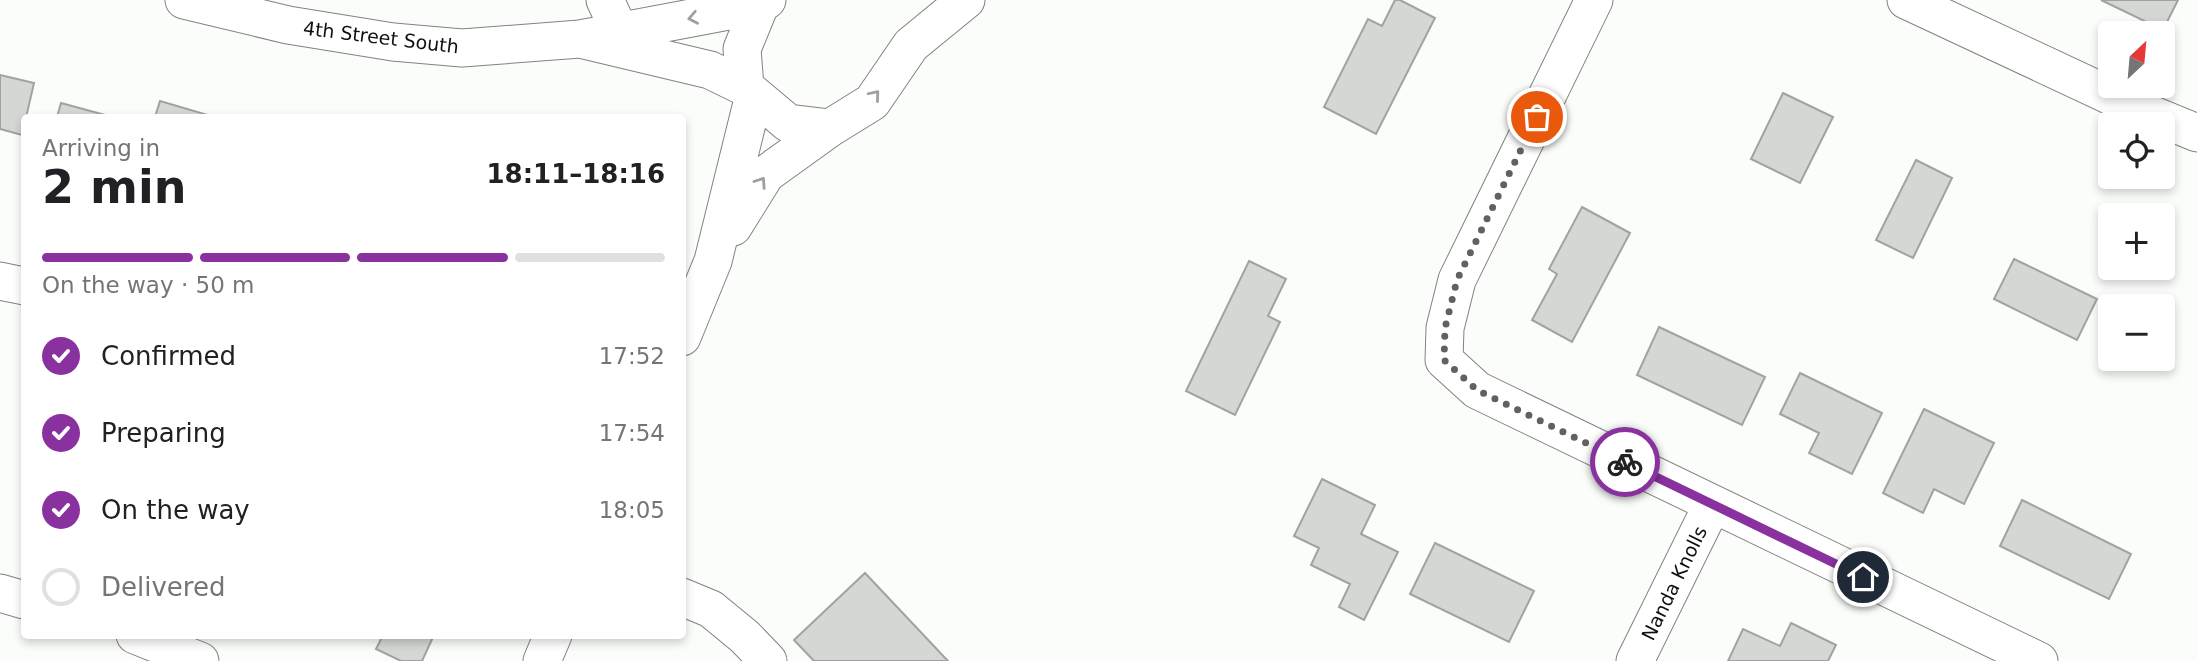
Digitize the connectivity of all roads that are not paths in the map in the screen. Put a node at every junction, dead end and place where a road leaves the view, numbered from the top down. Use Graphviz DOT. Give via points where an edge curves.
graph roads {
  1 [pos="184,0"];
  2 [pos="1594,0"];
  3 [pos="1906,0"];
  4 [pos="969,1"];
  5 [pos="763,2"];
  6 [pos="613,16"];
  7 [pos="580,39"];
  8 [pos="750,91"];
  9 [pos="830,128"];
  10 [pos="2197,133"];
  11 [pos="713,261"];
  12 [pos="0,281"];
  13 [pos="21,285"];
  14 [pos="686,327"];
  15 [pos="1712,505"];
  16 [pos="0,593"];
  17 [pos="21,599"];
  18 [pos="686,599"];
  19 [pos="145,639"];
  20 [pos="551,639"];
  21 [pos="200,661"];
  22 [pos="542,661"];
  23 [pos="768,661"];
  24 [pos="1635,661"];
  25 [pos="2039,661"];
  1 -- 7 [label="street, 4th Street South" via="288,25 462,48"];
  2 -- 15 [label="street" via="1457,280 1445,328 1444,360 1477,390"];
  3 -- 10 [label="street"];
  9 -- 4 [label="street, one-way" via="872,102 911,45"];
  5 -- 6 [label="street, 4th Street South, one-way"];
  5 -- 8 [label="street" via="742,49"];
  6 -- 7 [label="street, 4th Street South"];
  7 -- 8 [label="street, 4th Street South" via="710,70"];
  8 -- 9 [label="street, 4th Street South" via="788,123"];
  8 -- 11 [label="street"];
  11 -- 9 [label="street, one-way" via="766,174"];
  11 -- 14 [label="street"];
  12 -- 13 [label="street"];
  15 -- 24 [label="street, Nanda Knolls"];
  15 -- 25 [label="street"];
  16 -- 17 [label="street"];
  18 -- 23 [label="street" via="711,609"];
  19 -- 21 [label="street"];
  20 -- 22 [label="street"];
}
